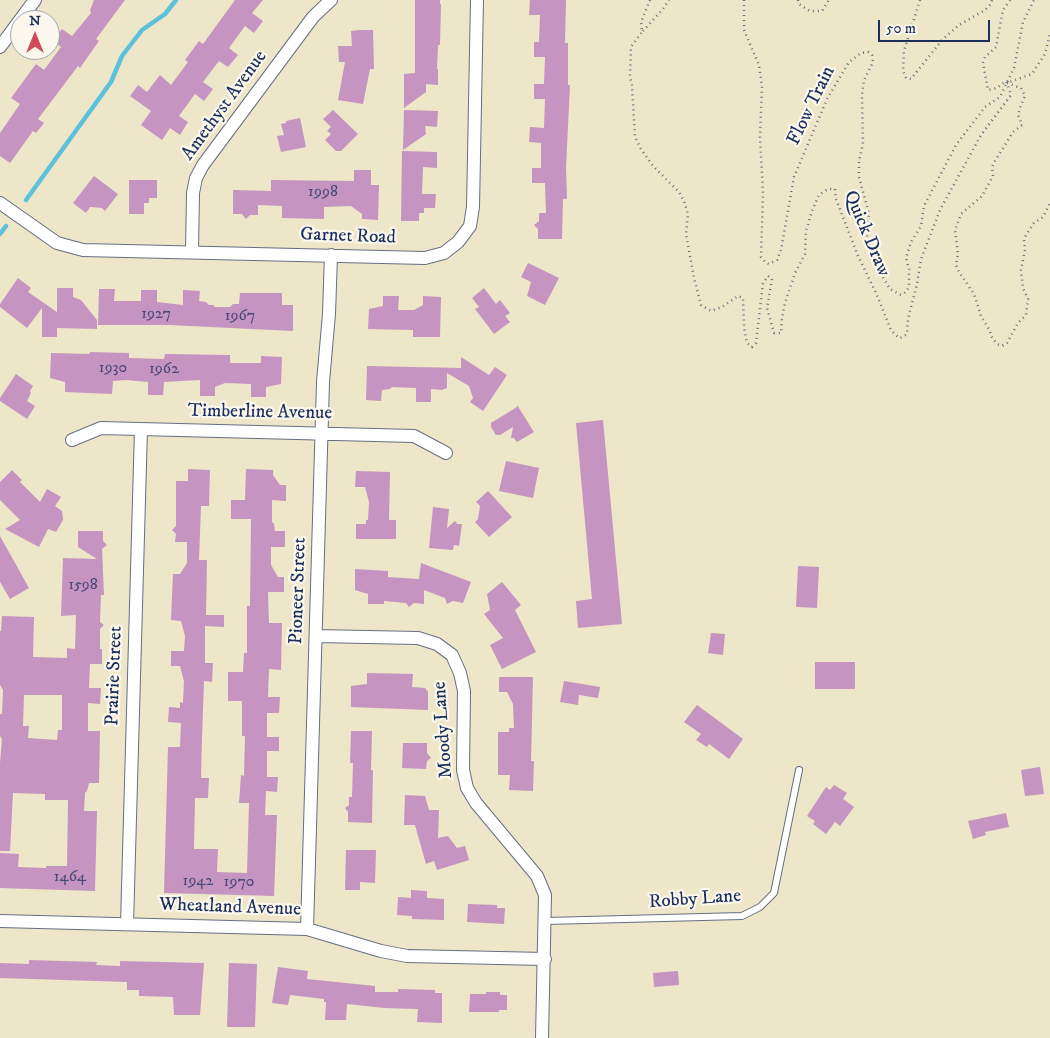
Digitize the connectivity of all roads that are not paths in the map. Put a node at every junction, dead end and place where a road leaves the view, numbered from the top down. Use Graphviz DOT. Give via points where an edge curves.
graph roads {
  1 [pos="331,0"];
  2 [pos="478,0"];
  3 [pos="10,33"];
  4 [pos="1,45"];
  5 [pos="0,203"];
  6 [pos="192,252"];
  7 [pos="331,255"];
  8 [pos="141,429"];
  9 [pos="322,434"];
  10 [pos="72,440"];
  11 [pos="446,453"];
  12 [pos="316,636"];
  13 [pos="799,770"];
  14 [pos="0,921"];
  15 [pos="546,921"];
  16 [pos="127,924"];
  17 [pos="307,929"];
  18 [pos="544,959"];
  19 [pos="542,1038"];
  1 -- 6 [label="street, Amethyst Avenue" via="313,17 202,165 194,193"];
  2 -- 7 [label="street, Garnet Road" via="470,226 444,253 425,258"];
  3 -- 4 [label="street"];
  5 -- 6 [label="street, Garnet Road" via="57,243 83,250"];
  6 -- 7 [label="street, Garnet Road"];
  7 -- 9 [label="street, Pioneer Street"];
  8 -- 9 [label="street, Timberline Avenue"];
  8 -- 10 [label="street, Timberline Avenue" via="101,428"];
  8 -- 16 [label="street, Prairie Street"];
  9 -- 11 [label="street, Timberline Avenue" via="414,436"];
  9 -- 12 [label="street, Pioneer Street"];
  12 -- 15 [label="street, Moody Lane" via="418,638 437,644 452,655 464,691 463,770 467,788 538,876 545,896"];
  12 -- 17 [label="street, Pioneer Street"];
  13 -- 15 [label="lane, Robby Lane" via="774,893 760,907 742,916"];
  14 -- 16 [label="street, Wheatland Avenue"];
  15 -- 18 [label="street, Moody Lane"];
  16 -- 17 [label="street, Wheatland Avenue"];
  17 -- 18 [label="street, Wheatland Avenue" via="406,956"];
  18 -- 19 [label="street, Moody Lane"];
}
